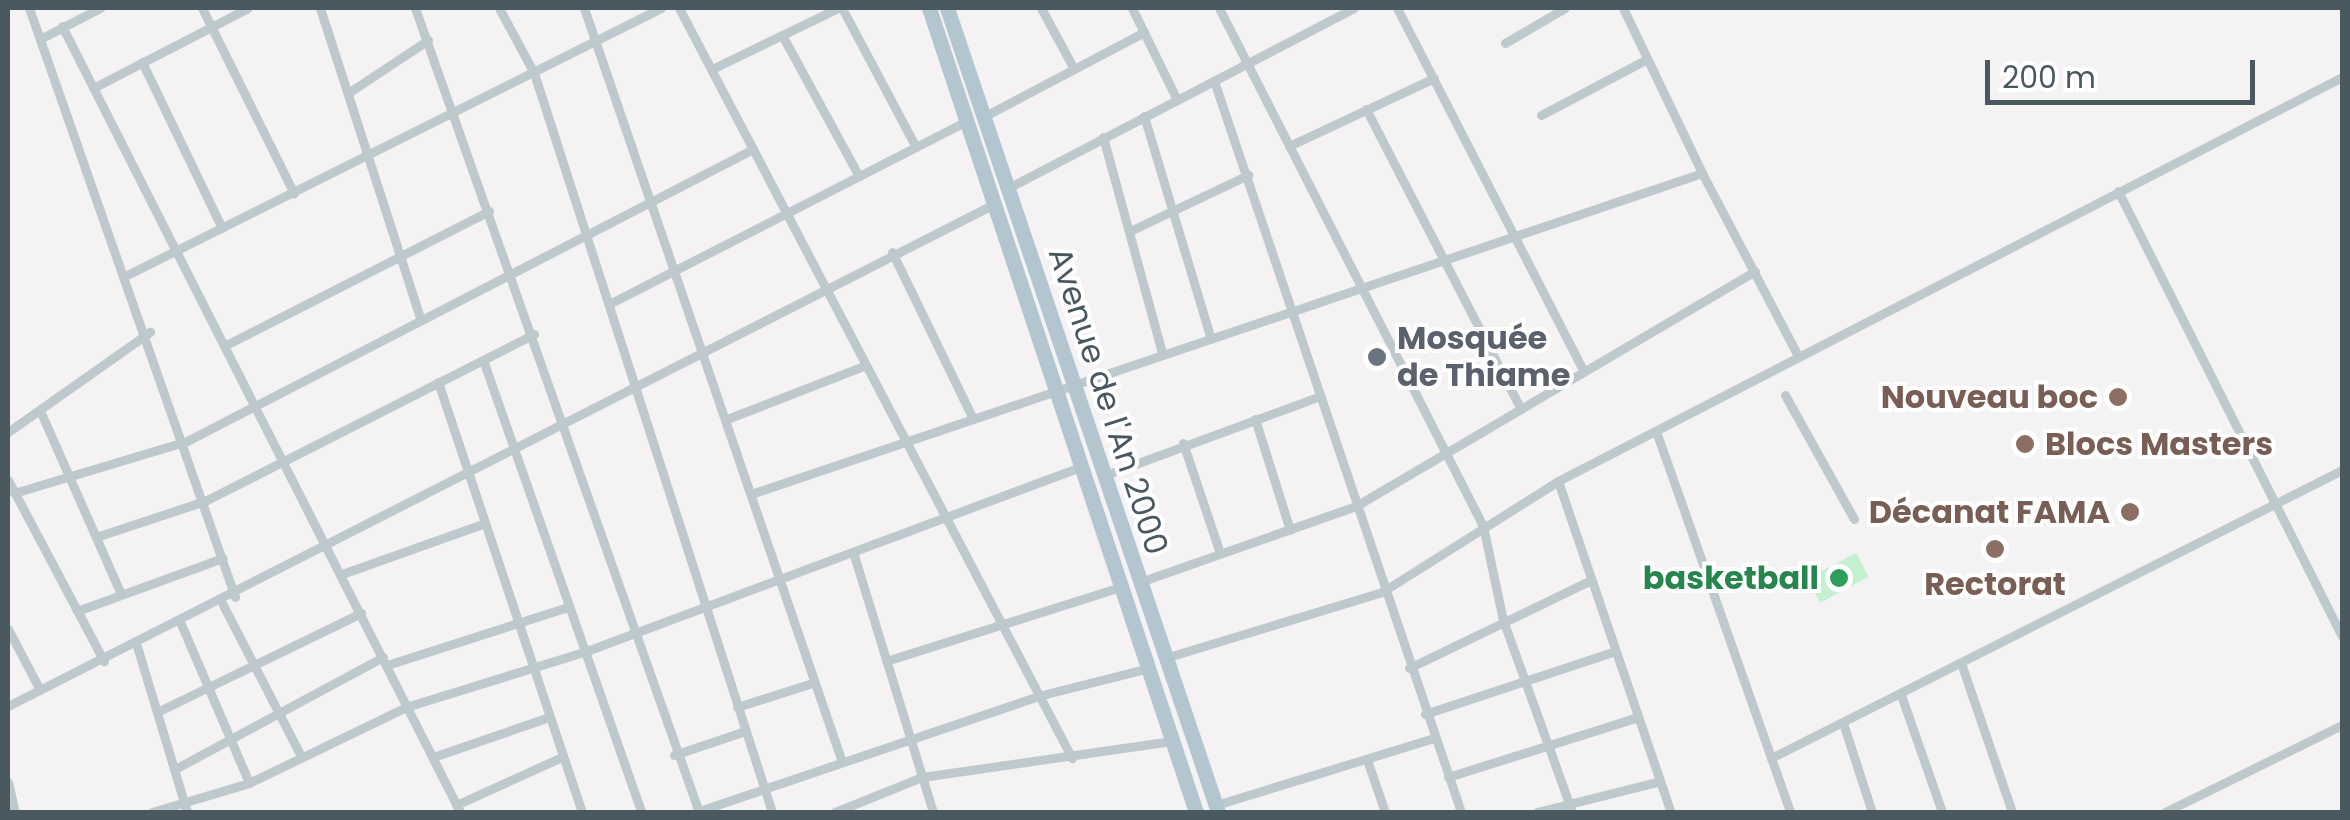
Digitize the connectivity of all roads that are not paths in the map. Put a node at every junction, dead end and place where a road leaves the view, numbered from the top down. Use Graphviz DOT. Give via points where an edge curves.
graph roads {
  1 [pos="29,8"];
  2 [pos="100,8"];
  3 [pos="202,8"];
  4 [pos="248,8"];
  5 [pos="320,8"];
  6 [pos="415,8"];
  7 [pos="499,8"];
  8 [pos="584,8"];
  9 [pos="661,8"];
  10 [pos="679,8"];
  11 [pos="840,8"];
  12 [pos="929,8"];
  13 [pos="948,8"];
  14 [pos="1041,8"];
  15 [pos="1132,8"];
  16 [pos="1219,8"];
  17 [pos="1354,8"];
  18 [pos="1396,8"];
  19 [pos="1565,8"];
  20 [pos="1623,8"];
  21 [pos="62,26"];
  22 [pos="211,27"];
  23 [pos="1144,32"];
  24 [pos="782,35"];
  25 [pos="40,39"];
  26 [pos="600,39"];
  27 [pos="428,40"];
  28 [pos="1505,43"];
  29 [pos="1646,59"];
  30 [pos="142,62"];
  31 [pos="1246,64"];
  32 [pos="712,69"];
  33 [pos="1074,69"];
  34 [pos="534,73"];
  35 [pos="1434,78"];
  36 [pos="2342,78"];
  37 [pos="1214,80"];
  38 [pos="93,88"];
  39 [pos="348,94"];
  40 [pos="1177,100"];
  41 [pos="1366,109"];
  42 [pos="453,112"];
  43 [pos="1541,115"];
  44 [pos="985,116"];
  45 [pos="1144,116"];
  46 [pos="967,121"];
  47 [pos="1104,136"];
  48 [pos="1289,146"];
  49 [pos="916,147"];
  50 [pos="754,149"];
  51 [pos="368,155"];
  52 [pos="1702,174"];
  53 [pos="1248,175"];
  54 [pos="859,176"];
  55 [pos="1008,188"];
  56 [pos="2118,192"];
  57 [pos="294,193"];
  58 [pos="654,200"];
  59 [pos="996,203"];
  60 [pos="489,210"];
  61 [pos="1173,210"];
  62 [pos="786,213"];
  63 [pos="222,228"];
  64 [pos="1130,231"];
  65 [pos="588,234"];
  66 [pos="1515,237"];
  67 [pos="180,249"];
  68 [pos="892,252"];
  69 [pos="400,256"];
  70 [pos="1445,259"];
  71 [pos="677,269"];
  72 [pos="1755,271"];
  73 [pos="129,274"];
  74 [pos="512,274"];
  75 [pos="824,284"];
  76 [pos="1360,287"];
  77 [pos="611,303"];
  78 [pos="1294,306"];
  79 [pos="421,320"];
  80 [pos="150,332"];
  81 [pos="534,334"];
  82 [pos="1210,336"];
  83 [pos="228,344"];
  84 [pos="702,346"];
  85 [pos="1162,353"];
  86 [pos="1798,354"];
  87 [pos="482,360"];
  88 [pos="866,365"];
  89 [pos="1582,368"];
  90 [pos="634,380"];
  91 [pos="438,382"];
  92 [pos="1074,382"];
  93 [pos="1059,392"];
  94 [pos="1786,395"];
  95 [pos="1321,396"];
  96 [pos="258,404"];
  97 [pos="1520,406"];
  98 [pos="42,415"];
  99 [pos="560,419"];
  100 [pos="726,419"];
  101 [pos="972,419"];
  102 [pos="1255,419"];
  103 [pos="1656,431"];
  104 [pos="8,432"];
  105 [pos="187,441"];
  106 [pos="906,441"];
  107 [pos="1183,443"];
  108 [pos="512,446"];
  109 [pos="1444,451"];
  110 [pos="285,460"];
  111 [pos="1080,467"];
  112 [pos="2342,470"];
  113 [pos="468,471"];
  114 [pos="70,476"];
  115 [pos="1103,476"];
  116 [pos="8,480"];
  117 [pos="1558,481"];
  118 [pos="14,493"];
  119 [pos="751,494"];
  120 [pos="205,501"];
  121 [pos="2275,504"];
  122 [pos="1356,506"];
  123 [pos="946,517"];
  124 [pos="1854,518"];
  125 [pos="484,524"];
  126 [pos="1483,526"];
  127 [pos="1290,530"];
  128 [pos="96,537"];
  129 [pos="330,550"];
  130 [pos="852,552"];
  131 [pos="1220,553"];
  132 [pos="222,558"];
  133 [pos="342,574"];
  134 [pos="779,580"];
  135 [pos="1591,580"];
  136 [pos="1140,582"];
  137 [pos="1120,588"];
  138 [pos="1382,592"];
  139 [pos="121,594"];
  140 [pos="235,596"];
  141 [pos="222,602"];
  142 [pos="568,607"];
  143 [pos="706,607"];
  144 [pos="77,611"];
  145 [pos="362,613"];
  146 [pos="1503,620"];
  147 [pos="181,624"];
  148 [pos="1002,624"];
  149 [pos="516,625"];
  150 [pos="8,632"];
  151 [pos="635,634"];
  152 [pos="2342,636"];
  153 [pos="136,644"];
  154 [pos="584,652"];
  155 [pos="1615,652"];
  156 [pos="1164,658"];
  157 [pos="104,660"];
  158 [pos="385,661"];
  159 [pos="886,661"];
  160 [pos="1961,663"];
  161 [pos="255,666"];
  162 [pos="1149,668"];
  163 [pos="1409,668"];
  164 [pos="530,671"];
  165 [pos="1523,680"];
  166 [pos="812,683"];
  167 [pos="211,687"];
  168 [pos="40,690"];
  169 [pos="1042,695"];
  170 [pos="1901,695"];
  171 [pos="8,706"];
  172 [pos="737,706"];
  173 [pos="406,707"];
  174 [pos="158,712"];
  175 [pos="280,714"];
  176 [pos="1425,714"];
  177 [pos="549,717"];
  178 [pos="1638,717"];
  179 [pos="1843,723"];
  180 [pos="2342,725"];
  181 [pos="745,731"];
  182 [pos="1434,738"];
  183 [pos="232,739"];
  184 [pos="912,739"];
  185 [pos="1549,739"];
  186 [pos="1173,742"];
  187 [pos="674,755"];
  188 [pos="433,757"];
  189 [pos="562,757"];
  190 [pos="302,758"];
  191 [pos="1072,758"];
  192 [pos="1771,758"];
  193 [pos="1367,760"];
  194 [pos="842,762"];
  195 [pos="174,769"];
  196 [pos="922,777"];
  197 [pos="1448,777"];
  198 [pos="8,782"];
  199 [pos="1660,782"];
  200 [pos="248,783"];
  201 [pos="766,788"];
  202 [pos="872,798"];
  203 [pos="186,807"];
  204 [pos="1570,808"];
  205 [pos="458,809"];
  206 [pos="1217,809"];
  207 [pos="15,812"];
  208 [pos="152,812"];
  209 [pos="582,812"];
  210 [pos="641,812"];
  211 [pos="698,812"];
  212 [pos="772,812"];
  213 [pos="837,812"];
  214 [pos="877,812"];
  215 [pos="933,812"];
  216 [pos="1196,812"];
  217 [pos="1384,812"];
  218 [pos="1460,812"];
  219 [pos="1537,812"];
  220 [pos="1670,812"];
  221 [pos="1790,812"];
  222 [pos="1872,812"];
  223 [pos="1942,812"];
  224 [pos="2012,812"];
  225 [pos="2165,812"];
  1 -- 25 [label="street"];
  2 -- 21 [label="street"];
  3 -- 22 [label="street"];
  4 -- 22 [label="street"];
  5 -- 39 [label="street"];
  6 -- 27 [label="street"];
  7 -- 34 [label="street"];
  8 -- 26 [label="street"];
  9 -- 26 [label="street"];
  10 -- 32 [label="street"];
  11 -- 24 [label="street"];
  11 -- 49 [label="street"];
  12 -- 46 [label="main road, Avenue de l'An 2000"];
  13 -- 44 [label="main road, Avenue de l'An 2000"];
  14 -- 33 [label="street"];
  15 -- 23 [label="street"];
  16 -- 31 [label="street"];
  17 -- 31 [label="street"];
  18 -- 35 [label="street"];
  19 -- 28 [label="street"];
  20 -- 29 [label="street"];
  21 -- 25 [label="street"];
  21 -- 38 [label="street"];
  22 -- 30 [label="street"];
  22 -- 57 [label="street"];
  23 -- 33 [label="street"];
  23 -- 40 [label="street"];
  24 -- 32 [label="street"];
  24 -- 54 [label="street"];
  25 -- 73 [label="street"];
  26 -- 34 [label="street"];
  26 -- 58 [label="street"];
  27 -- 39 [label="street"];
  27 -- 42 [label="street"];
  29 -- 43 [label="street"];
  29 -- 52 [label="street"];
  30 -- 38 [label="street"];
  30 -- 63 [label="street"];
  31 -- 37 [label="street"];
  31 -- 48 [label="street"];
  32 -- 50 [label="street"];
  33 -- 44 [label="street"];
  34 -- 42 [label="street"];
  34 -- 65 [label="street"];
  35 -- 41 [label="street"];
  35 -- 66 [label="street"];
  36 -- 56 [label="street"];
  37 -- 40 [label="street"];
  37 -- 53 [label="street"];
  38 -- 67 [label="street"];
  39 -- 51 [label="street"];
  40 -- 45 [label="street"];
  41 -- 48 [label="street"];
  41 -- 70 [label="street"];
  42 -- 51 [label="street"];
  42 -- 60 [label="street"];
  44 -- 55 [label="main road, Avenue de l'An 2000"];
  45 -- 47 [label="street"];
  45 -- 61 [label="street"];
  46 -- 49 [label="street"];
  46 -- 59 [label="main road, Avenue de l'An 2000"];
  47 -- 55 [label="street"];
  47 -- 64 [label="street"];
  48 -- 76 [label="street"];
  49 -- 54 [label="street"];
  50 -- 58 [label="street"];
  50 -- 62 [label="street"];
  51 -- 57 [label="street"];
  51 -- 69 [label="street"];
  52 -- 66 [label="street"];
  52 -- 72 [label="street"];
  53 -- 61 [label="street"];
  53 -- 78 [label="street"];
  54 -- 62 [label="street"];
  55 -- 92 [label="main road, Avenue de l'An 2000"];
  56 -- 86 [label="street"];
  56 -- 121 [label="street"];
  57 -- 63 [label="street"];
  58 -- 65 [label="street"];
  58 -- 71 [label="street"];
  59 -- 68 [label="street"];
  59 -- 93 [label="main road, Avenue de l'An 2000"];
  60 -- 69 [label="street"];
  60 -- 74 [label="street"];
  61 -- 64 [label="street"];
  61 -- 82 [label="street"];
  62 -- 71 [label="street"];
  62 -- 75 [label="street"];
  63 -- 67 [label="street"];
  64 -- 85 [label="street"];
  65 -- 74 [label="street"];
  65 -- 77 [label="street"];
  66 -- 70 [label="street"];
  66 -- 89 [label="street"];
  67 -- 73 [label="street"];
  67 -- 83 [label="street"];
  68 -- 75 [label="street"];
  68 -- 101 [label="street"];
  69 -- 79 [label="street"];
  69 -- 83 [label="street"];
  70 -- 76 [label="street"];
  70 -- 97 [label="street"];
  71 -- 77 [label="street"];
  71 -- 84 [label="street"];
  72 -- 86 [label="street"];
  72 -- 89 [label="street"];
  73 -- 80 [label="street"];
  74 -- 79 [label="street"];
  74 -- 81 [label="street"];
  75 -- 84 [label="street"];
  75 -- 88 [label="street"];
  76 -- 78 [label="street"];
  76 -- 109 [label="street"];
  77 -- 90 [label="street"];
  78 -- 82 [label="street"];
  78 -- 95 [label="street"];
  79 -- 96 [label="street"];
  80 -- 98 [label="street"];
  80 -- 105 [label="street"];
  81 -- 87 [label="street"];
  81 -- 99 [label="street"];
  82 -- 85 [label="street"];
  83 -- 96 [label="street"];
  84 -- 90 [label="street"];
  84 -- 100 [label="street"];
  85 -- 92 [label="street"];
  86 -- 103 [label="street"];
  87 -- 91 [label="street"];
  87 -- 108 [label="street"];
  88 -- 100 [label="street"];
  88 -- 106 [label="street"];
  89 -- 97 [label="street"];
  90 -- 99 [label="street"];
  90 -- 143 [label="street"];
  91 -- 110 [label="street"];
  91 -- 113 [label="street"];
  92 -- 93 [label="street"];
  92 -- 115 [label="main road, Avenue de l'An 2000"];
  93 -- 101 [label="street"];
  93 -- 111 [label="main road, Avenue de l'An 2000"];
  94 -- 124 [label="street"];
  95 -- 102 [label="street"];
  95 -- 122 [label="street"];
  96 -- 105 [label="street"];
  96 -- 110 [label="street"];
  97 -- 109 [label="street"];
  98 -- 104 [label="street"];
  98 -- 114 [label="street"];
  99 -- 108 [label="street"];
  99 -- 151 [label="street"];
  100 -- 119 [label="street"];
  101 -- 106 [label="street"];
  102 -- 107 [label="street"];
  102 -- 127 [label="street"];
  103 -- 117 [label="street"];
  103 -- 192 [label="street"];
  105 -- 114 [label="street"];
  105 -- 120 [label="street"];
  106 -- 119 [label="street"];
  106 -- 123 [label="street"];
  107 -- 115 [label="street"];
  107 -- 131 [label="street"];
  108 -- 113 [label="street"];
  108 -- 142 [label="street"];
  109 -- 122 [label="street"];
  109 -- 126 [label="street"];
  110 -- 120 [label="street"];
  110 -- 129 [label="street"];
  111 -- 123 [label="street"];
  111 -- 137 [label="main road, Avenue de l'An 2000"];
  112 -- 121 [label="street"];
  113 -- 125 [label="street"];
  113 -- 129 [label="street"];
  114 -- 118 [label="street"];
  114 -- 128 [label="street"];
  115 -- 136 [label="main road, Avenue de l'An 2000"];
  116 -- 118 [label="street"];
  117 -- 126 [label="street"];
  117 -- 135 [label="street"];
  118 -- 144 [label="street"];
  119 -- 134 [label="street"];
  120 -- 128 [label="street"];
  120 -- 132 [label="street"];
  121 -- 152 [label="street"];
  121 -- 160 [label="street"];
  122 -- 127 [label="street"];
  122 -- 138 [label="street"];
  123 -- 130 [label="street"];
  123 -- 148 [label="street"];
  125 -- 133 [label="street"];
  125 -- 149 [label="street"];
  126 -- 138 [label="street"];
  126 -- 146 [label="street"];
  127 -- 131 [label="street"];
  128 -- 139 [label="street"];
  129 -- 133 [label="street"];
  129 -- 140 [label="street"];
  130 -- 134 [label="street"];
  130 -- 159 [label="street"];
  131 -- 136 [label="street"];
  132 -- 139 [label="street"];
  132 -- 140 [label="street"];
  133 -- 145 [label="street"];
  134 -- 143 [label="street"];
  134 -- 166 [label="street"];
  135 -- 146 [label="street"];
  135 -- 155 [label="street"];
  136 -- 156 [label="main road, Avenue de l'An 2000"];
  137 -- 148 [label="street"];
  137 -- 162 [label="main road, Avenue de l'An 2000"];
  138 -- 156 [label="street"];
  138 -- 163 [label="street"];
  139 -- 144 [label="street"];
  140 -- 141 [label="street"];
  141 -- 147 [label="street"];
  141 -- 161 [label="street"];
  142 -- 149 [label="street"];
  142 -- 154 [label="street"];
  143 -- 151 [label="street"];
  143 -- 172 [label="street"];
  144 -- 157 [label="street"];
  145 -- 158 [label="street"];
  145 -- 161 [label="street"];
  146 -- 163 [label="street"];
  146 -- 165 [label="street"];
  147 -- 153 [label="street"];
  147 -- 167 [label="street"];
  148 -- 159 [label="street"];
  148 -- 169 [label="street"];
  149 -- 158 [label="street"];
  149 -- 164 [label="street"];
  150 -- 168 [label="street"];
  151 -- 154 [label="street"];
  151 -- 187 [label="street"];
  153 -- 157 [label="street"];
  153 -- 174 [label="street"];
  154 -- 164 [label="street"];
  154 -- 210 [label="street"];
  155 -- 165 [label="street"];
  155 -- 178 [label="street"];
  156 -- 206 [label="main road, Avenue de l'An 2000"];
  157 -- 168 [label="street"];
  158 -- 173 [label="street"];
  158 -- 175 [label="street"];
  159 -- 184 [label="street"];
  160 -- 170 [label="street"];
  160 -- 224 [label="street"];
  161 -- 167 [label="street"];
  161 -- 175 [label="street"];
  162 -- 169 [label="street"];
  162 -- 186 [label="main road, Avenue de l'An 2000"];
  163 -- 176 [label="street"];
  164 -- 173 [label="street"];
  164 -- 177 [label="street"];
  165 -- 176 [label="street"];
  165 -- 185 [label="street"];
  166 -- 172 [label="street"];
  166 -- 194 [label="street"];
  167 -- 174 [label="street"];
  167 -- 183 [label="street"];
  168 -- 171 [label="street"];
  169 -- 184 [label="street"];
  169 -- 191 [label="street"];
  170 -- 179 [label="street"];
  170 -- 223 [label="street"];
  172 -- 181 [label="street"];
  173 -- 188 [label="street"];
  173 -- 190 [label="street"];
  174 -- 195 [label="street"];
  175 -- 183 [label="street"];
  175 -- 190 [label="street"];
  176 -- 182 [label="street"];
  177 -- 188 [label="street"];
  177 -- 189 [label="street"];
  178 -- 185 [label="street"];
  178 -- 199 [label="street"];
  179 -- 192 [label="street"];
  179 -- 222 [label="street"];
  180 -- 225 [label="street"];
  181 -- 187 [label="street"];
  181 -- 201 [label="street"];
  182 -- 193 [label="street"];
  182 -- 197 [label="street"];
  183 -- 195 [label="street"];
  183 -- 200 [label="street"];
  184 -- 194 [label="street"];
  184 -- 196 [label="street"];
  185 -- 197 [label="street"];
  185 -- 204 [label="street"];
  186 -- 191 [label="street"];
  186 -- 216 [label="main road, Avenue de l'An 2000"];
  187 -- 211 [label="street"];
  188 -- 205 [label="street"];
  189 -- 205 [label="street"];
  189 -- 209 [label="street"];
  190 -- 200 [label="street"];
  191 -- 196 [label="street"];
  192 -- 221 [label="street"];
  193 -- 206 [label="street"];
  193 -- 217 [label="street"];
  194 -- 201 [label="street"];
  195 -- 203 [label="street"];
  196 -- 202 [label="street"];
  196 -- 215 [label="street"];
  197 -- 218 [label="street"];
  198 -- 207 [label="street"];
  199 -- 204 [label="street"];
  199 -- 220 [label="street"];
  200 -- 203 [label="street"];
  201 -- 211 [label="street"];
  201 -- 212 [label="street"];
  202 -- 213 [label="street"];
  202 -- 214 [label="street"];
  203 -- 208 [label="street"];
  204 -- 219 [label="street"];
}
